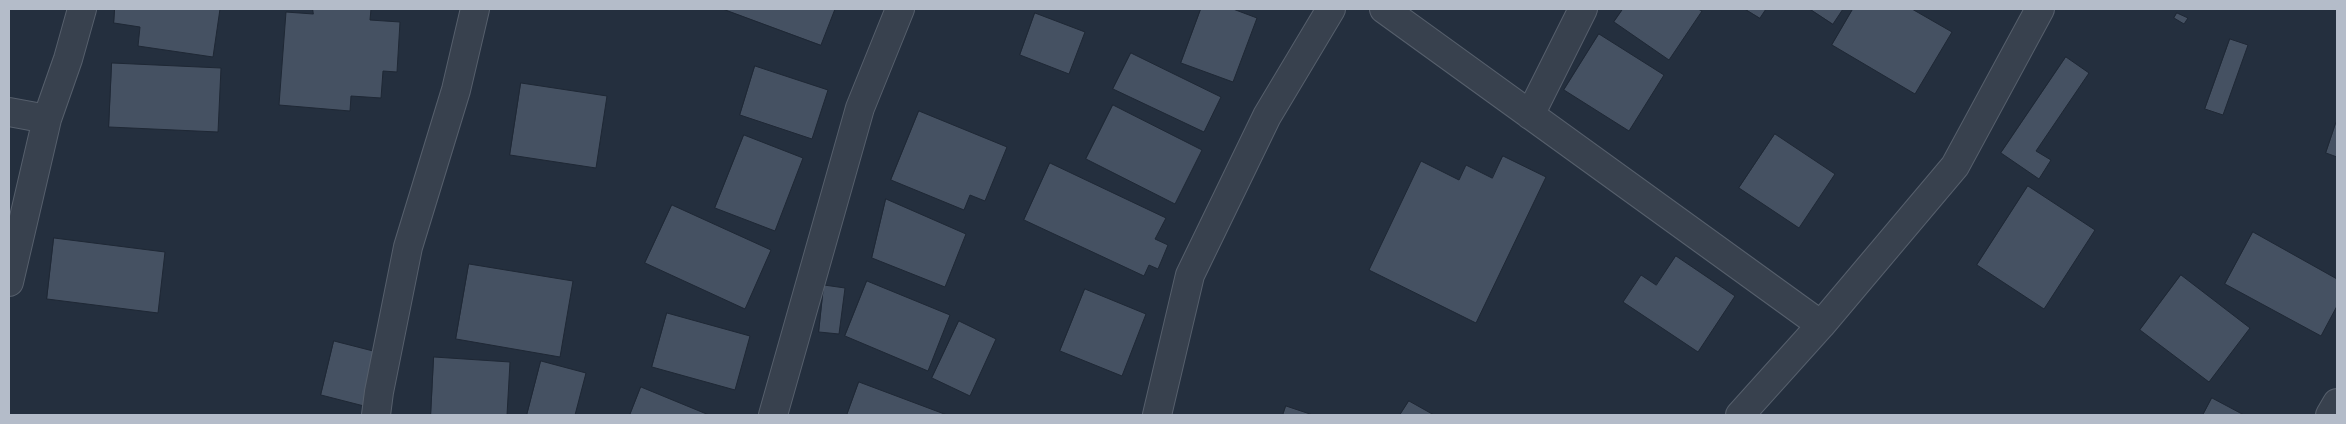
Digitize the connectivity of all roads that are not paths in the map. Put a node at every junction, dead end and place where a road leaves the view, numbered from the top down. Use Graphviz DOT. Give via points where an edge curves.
graph roads {
  1 [pos="82,9"];
  2 [pos="475,9"];
  3 [pos="900,9"];
  4 [pos="1331,9"];
  5 [pos="1384,9"];
  6 [pos="1583,9"];
  7 [pos="2040,9"];
  8 [pos="9,112"];
  9 [pos="1530,115"];
  10 [pos="47,119"];
  11 [pos="9,282"];
  12 [pos="1821,325"];
  13 [pos="2337,403"];
  14 [pos="376,415"];
  15 [pos="773,415"];
  16 [pos="1157,415"];
  17 [pos="1740,415"];
  18 [pos="2330,415"];
  1 -- 10 [label="street"];
  2 -- 14 [label="street" via="456,90 404,264"];
  3 -- 15 [label="street" via="860,108"];
  4 -- 16 [label="street" via="1267,116 1190,275"];
  5 -- 9 [label="street"];
  6 -- 9 [label="street"];
  7 -- 12 [label="street" via="1955,166"];
  8 -- 10 [label="street"];
  9 -- 12 [label="street"];
  10 -- 11 [label="street"];
  12 -- 17 [label="street"];
  13 -- 18 [label="street"];
}
